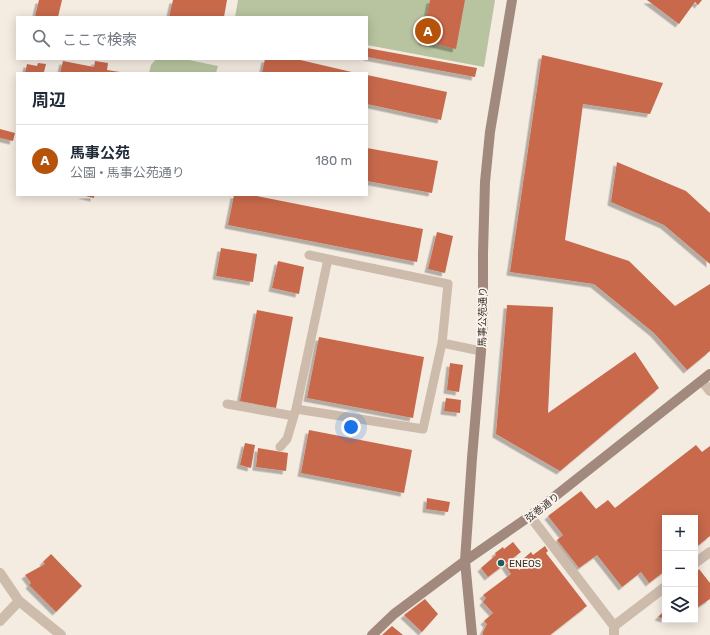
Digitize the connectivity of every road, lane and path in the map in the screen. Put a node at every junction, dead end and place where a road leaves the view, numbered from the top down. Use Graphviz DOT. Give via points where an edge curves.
graph roads {
  1 [pos="512,0"];
  2 [pos="309,255"];
  3 [pos="328,259"];
  4 [pos="442,342"];
  5 [pos="482,351"];
  6 [pos="706,378"];
  7 [pos="710,391"];
  8 [pos="227,404"];
  9 [pos="295,412"];
  10 [pos="280,447"];
  11 [pos="530,516"];
  12 [pos="710,552"];
  13 [pos="465,561"];
  14 [pos="698,561"];
  15 [pos="0,573"];
  16 [pos="662,590"];
  17 [pos="19,601"];
  18 [pos="0,621"];
  19 [pos="614,631"];
  20 [pos="61,635"];
  21 [pos="372,635"];
  22 [pos="472,635"];
  1 -- 5 [label="street, 馬事公苑通り" via="487,156"];
  2 -- 3 [label="lane"];
  3 -- 4 [label="lane" via="448,284"];
  3 -- 9 [label="lane"];
  4 -- 5 [label="lane"];
  4 -- 9 [label="lane" via="423,429"];
  5 -- 13 [label="street, 馬事公苑通り"];
  6 -- 7 [label="street"];
  6 -- 11 [label="street, 弦巻通り"];
  8 -- 9 [label="lane"];
  9 -- 10 [label="lane" via="287,439"];
  11 -- 13 [label="street, 弦巻通り"];
  11 -- 19 [label="street"];
  12 -- 14 [label="street"];
  13 -- 21 [label="street, 弦巻通り" via="394,614"];
  13 -- 22 [label="street, 馬事公苑通り"];
  15 -- 17 [label="street"];
  16 -- 19 [label="street"];
  17 -- 18 [label="street"];
  17 -- 20 [label="street"];
}
